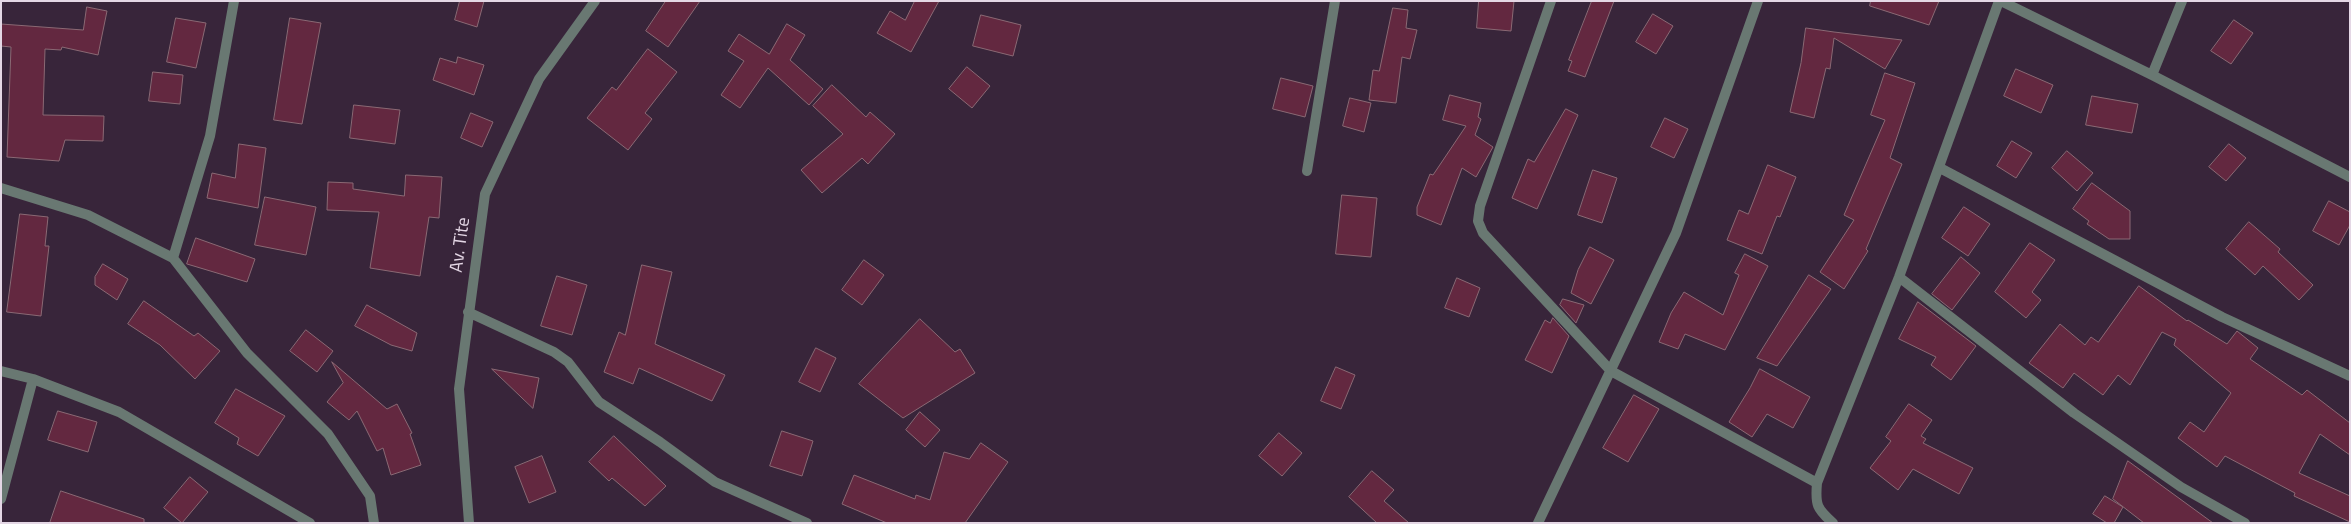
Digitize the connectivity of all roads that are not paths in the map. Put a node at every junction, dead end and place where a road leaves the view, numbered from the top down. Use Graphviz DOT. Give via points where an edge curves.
graph roads {
  1 [pos="234,1"];
  2 [pos="594,1"];
  3 [pos="1335,1"];
  4 [pos="1551,1"];
  5 [pos="1758,1"];
  6 [pos="2000,1"];
  7 [pos="2182,1"];
  8 [pos="2152,75"];
  9 [pos="1940,168"];
  10 [pos="1307,171"];
  11 [pos="2350,177"];
  12 [pos="1,188"];
  13 [pos="173,258"];
  14 [pos="1899,278"];
  15 [pos="468,312"];
  16 [pos="1,371"];
  17 [pos="1611,371"];
  18 [pos="2350,376"];
  19 [pos="33,380"];
  20 [pos="1817,483"];
  21 [pos="1,499"];
  22 [pos="310,523"];
  23 [pos="374,523"];
  24 [pos="469,523"];
  25 [pos="806,523"];
  26 [pos="1538,523"];
  27 [pos="1833,523"];
  28 [pos="2245,523"];
  1 -- 13 [label="street" via="210,136"];
  2 -- 15 [label="street, Av. Tite" via="539,79 485,194"];
  3 -- 10 [label="street"];
  4 -- 17 [label="street" via="1480,206 1478,221 1483,233"];
  5 -- 17 [label="street" via="1676,233"];
  6 -- 8 [label="street"];
  6 -- 9 [label="street"];
  7 -- 8 [label="street"];
  8 -- 11 [label="street"];
  9 -- 14 [label="street"];
  9 -- 18 [label="street" via="2222,317"];
  12 -- 13 [label="street" via="88,216"];
  13 -- 23 [label="street" via="247,353 328,434 370,496"];
  14 -- 20 [label="street"];
  14 -- 28 [label="street" via="2074,413 2181,487"];
  15 -- 24 [label="street, Av. Tite" via="459,389"];
  15 -- 25 [label="street" via="554,352 568,362 599,402 715,482"];
  16 -- 19 [label="street"];
  17 -- 20 [label="street"];
  17 -- 26 [label="street"];
  19 -- 21 [label="street"];
  19 -- 22 [label="street" via="119,412"];
  20 -- 27 [label="street" via="1815,501 1820,512"];
}
